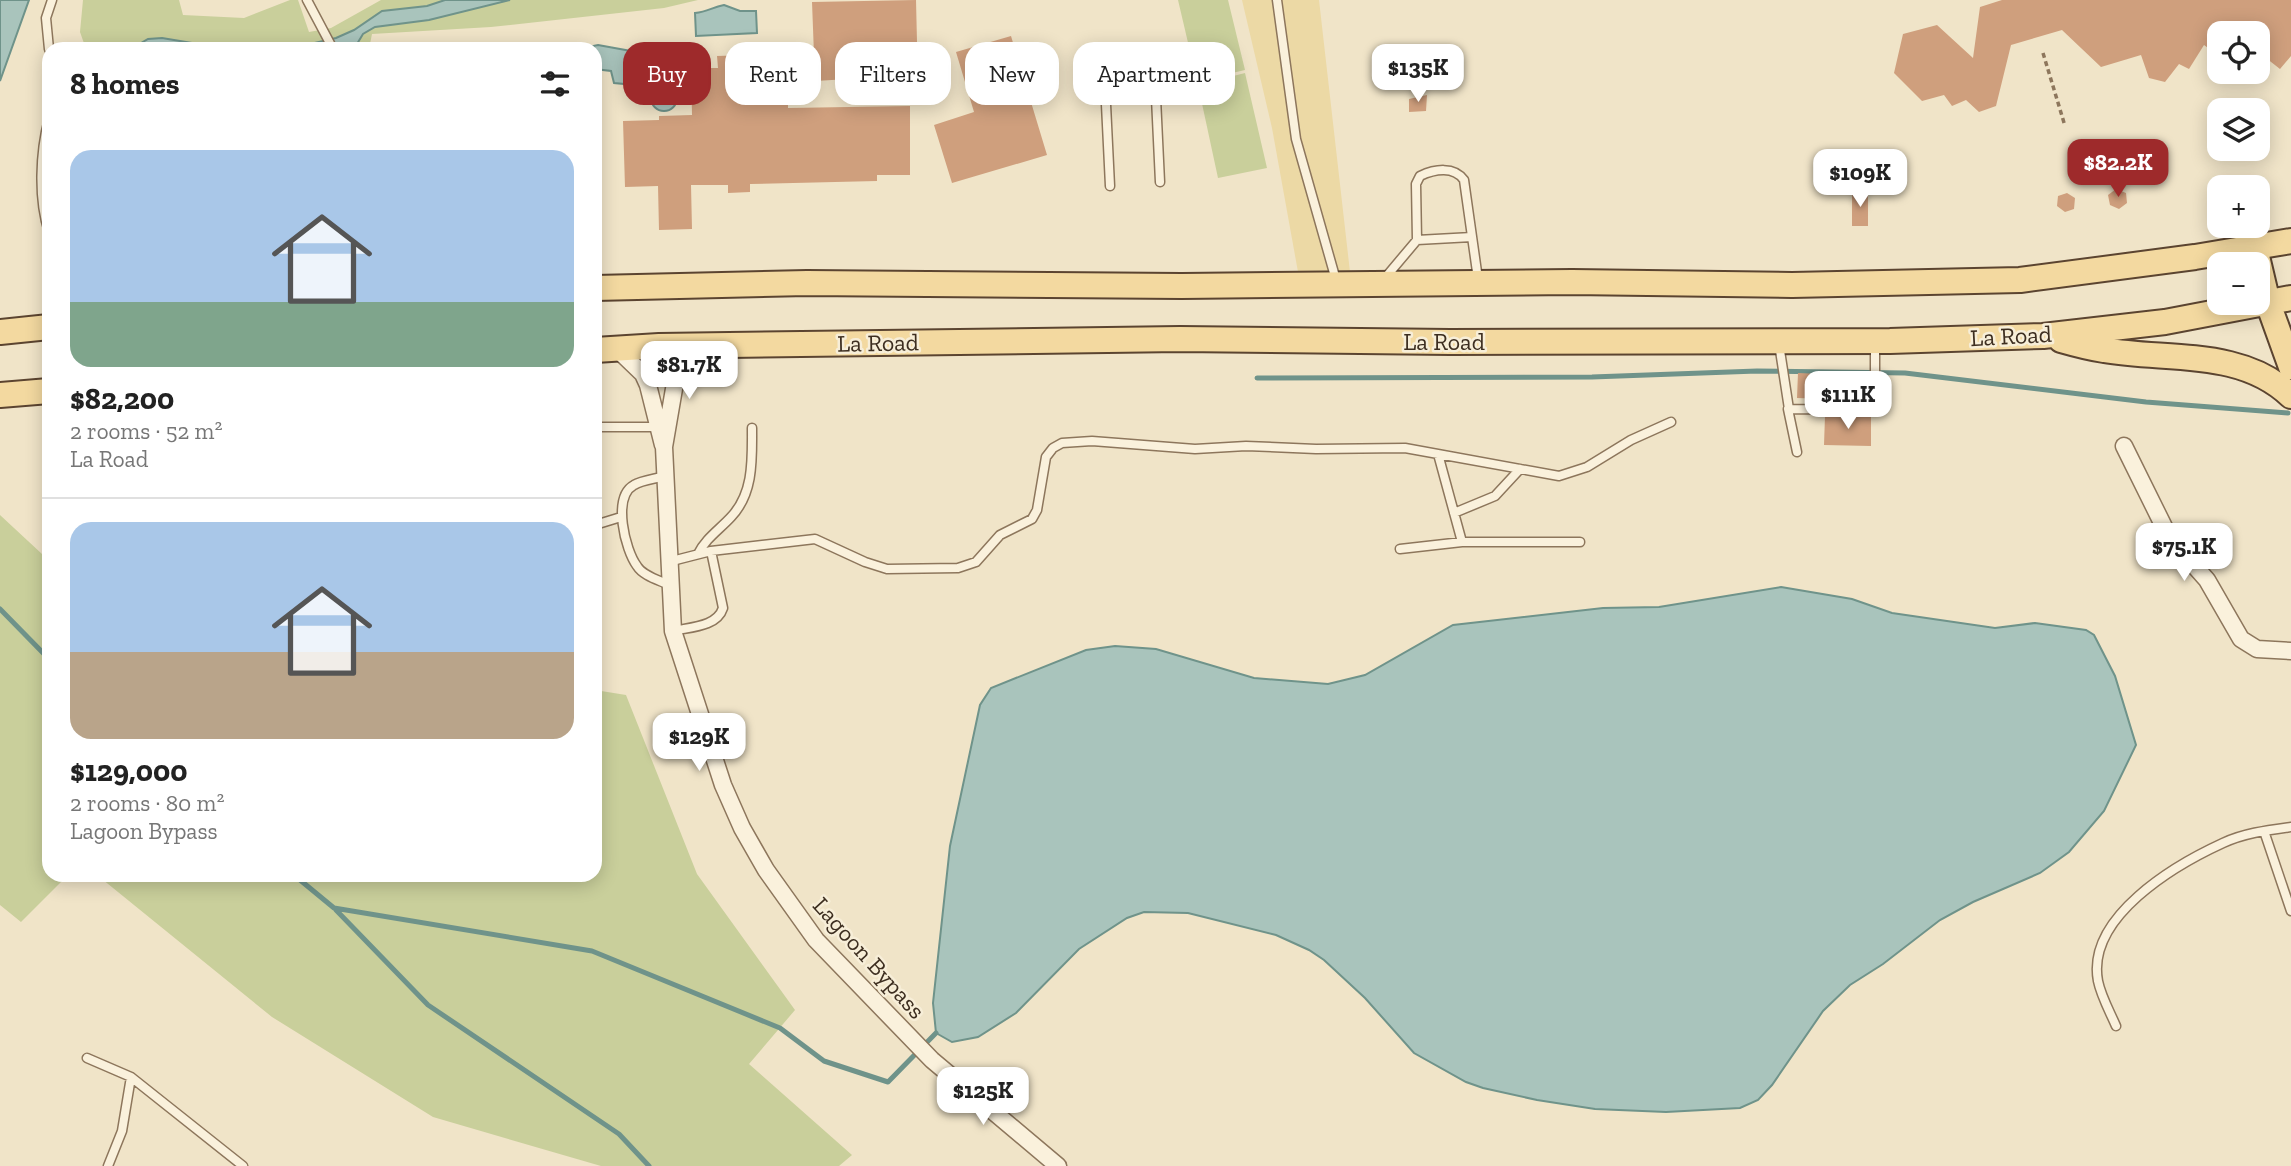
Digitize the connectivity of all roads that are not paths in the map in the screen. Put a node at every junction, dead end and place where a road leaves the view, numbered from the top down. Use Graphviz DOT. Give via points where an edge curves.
graph roads {
  1 [pos="52,0"];
  2 [pos="307,0"];
  3 [pos="1277,0"];
  4 [pos="48,42"];
  5 [pos="329,42"];
  6 [pos="1160,182"];
  7 [pos="1110,186"];
  8 [pos="1472,237"];
  9 [pos="1417,240"];
  10 [pos="2291,241"];
  11 [pos="2255,248"];
  12 [pos="1478,282"];
  13 [pos="1336,283"];
  14 [pos="1381,283"];
  15 [pos="602,288"];
  16 [pos="2280,301"];
  17 [pos="42,328"];
  18 [pos="0,332"];
  19 [pos="2043,336"];
  20 [pos="690,345"];
  21 [pos="606,350"];
  22 [pos="1780,352"];
  23 [pos="1875,352"];
  24 [pos="2291,366"];
  25 [pos="42,392"];
  26 [pos="0,395"];
  27 [pos="2291,396"];
  28 [pos="1788,409"];
  29 [pos="1671,422"];
  30 [pos="657,426"];
  31 [pos="602,428"];
  32 [pos="752,428"];
  33 [pos="2124,446"];
  34 [pos="664,447"];
  35 [pos="1797,452"];
  36 [pos="1438,454"];
  37 [pos="1520,469"];
  38 [pos="665,476"];
  39 [pos="1454,513"];
  40 [pos="621,517"];
  41 [pos="602,523"];
  42 [pos="1462,542"];
  43 [pos="1580,542"];
  44 [pos="1400,549"];
  45 [pos="711,551"];
  46 [pos="698,554"];
  47 [pos="668,562"];
  48 [pos="670,585"];
  49 [pos="673,631"];
  50 [pos="2288,651"];
  51 [pos="2291,667"];
  52 [pos="2291,827"];
  53 [pos="2264,831"];
  54 [pos="2291,911"];
  55 [pos="2116,1026"];
  56 [pos="87,1058"];
  57 [pos="131,1077"];
  58 [pos="108,1166"];
  59 [pos="243,1166"];
  60 [pos="1058,1166"];
  1 -- 4 [label="lane" via="46,18"];
  2 -- 5 [label="lane"];
  3 -- 13 [label="lane" via="1296,139"];
  6 -- 7 [label="lane" via="1156,77 1146,65 1118,63 1105,84"];
  8 -- 9 [label="lane"];
  8 -- 9 [label="lane" via="1464,180 1449,170 1427,173 1416,184"];
  8 -- 12 [label="lane"];
  9 -- 14 [label="lane"];
  10 -- 11 [label="main road"];
  11 -- 12 [label="main road" via="2020,280 1791,285"];
  11 -- 16 [label="main road"];
  12 -- 14 [label="main road"];
  13 -- 14 [label="main road"];
  13 -- 15 [label="main road"];
  16 -- 19 [label="main road, La Road" via="2165,322"];
  16 -- 24 [label="main road"];
  17 -- 18 [label="main road"];
  19 -- 23 [label="main road, La Road"];
  19 -- 27 [label="main road" via="2104,350 2218,361 2267,376"];
  20 -- 21 [label="main road, La Road"];
  20 -- 22 [label="main road, La Road" via="1180,339 1490,342"];
  20 -- 34 [label="street, Lagoon Bypass" via="675,383"];
  21 -- 30 [label="street, Lagoon Bypass" via="643,374"];
  22 -- 23 [label="main road, La Road"];
  22 -- 28 [label="lane"];
  23 -- 28 [label="lane" via="1875,410"];
  25 -- 26 [label="main road"];
  28 -- 35 [label="lane"];
  29 -- 37 [label="lane" via="1587,467 1559,476"];
  30 -- 31 [label="lane"];
  30 -- 34 [label="street, Lagoon Bypass"];
  32 -- 46 [label="lane" via="750,481 734,514"];
  33 -- 50 [label="street" via="2169,537 2207,580 2241,639 2257,649"];
  34 -- 38 [label="street, Lagoon Bypass"];
  36 -- 37 [label="lane"];
  36 -- 39 [label="lane"];
  36 -- 45 [label="lane" via="1405,448 1195,449 1062,443 1046,457 1037,510 1031,519 1000,535 976,562 958,568 887,569 815,538"];
  37 -- 39 [label="lane" via="1495,496"];
  38 -- 40 [label="lane" via="632,486 624,496"];
  38 -- 47 [label="street, Lagoon Bypass"];
  39 -- 42 [label="lane"];
  40 -- 41 [label="lane"];
  40 -- 48 [label="lane" via="638,568"];
  42 -- 43 [label="lane"];
  42 -- 44 [label="lane"];
  45 -- 46 [label="lane"];
  45 -- 49 [label="lane" via="723,608 720,616"];
  46 -- 47 [label="lane"];
  47 -- 48 [label="street, Lagoon Bypass"];
  48 -- 49 [label="street, Lagoon Bypass"];
  49 -- 60 [label="street, Lagoon Bypass" via="719,774 742,828 816,940 932,1060"];
  50 -- 51 [label="street"];
  52 -- 53 [label="lane"];
  53 -- 54 [label="lane"];
  53 -- 55 [label="lane" via="2225,842 2171,871 2119,914 2099,957 2098,981"];
  56 -- 57 [label="lane"];
  57 -- 58 [label="lane" via="122,1131"];
  57 -- 59 [label="lane"];
}
